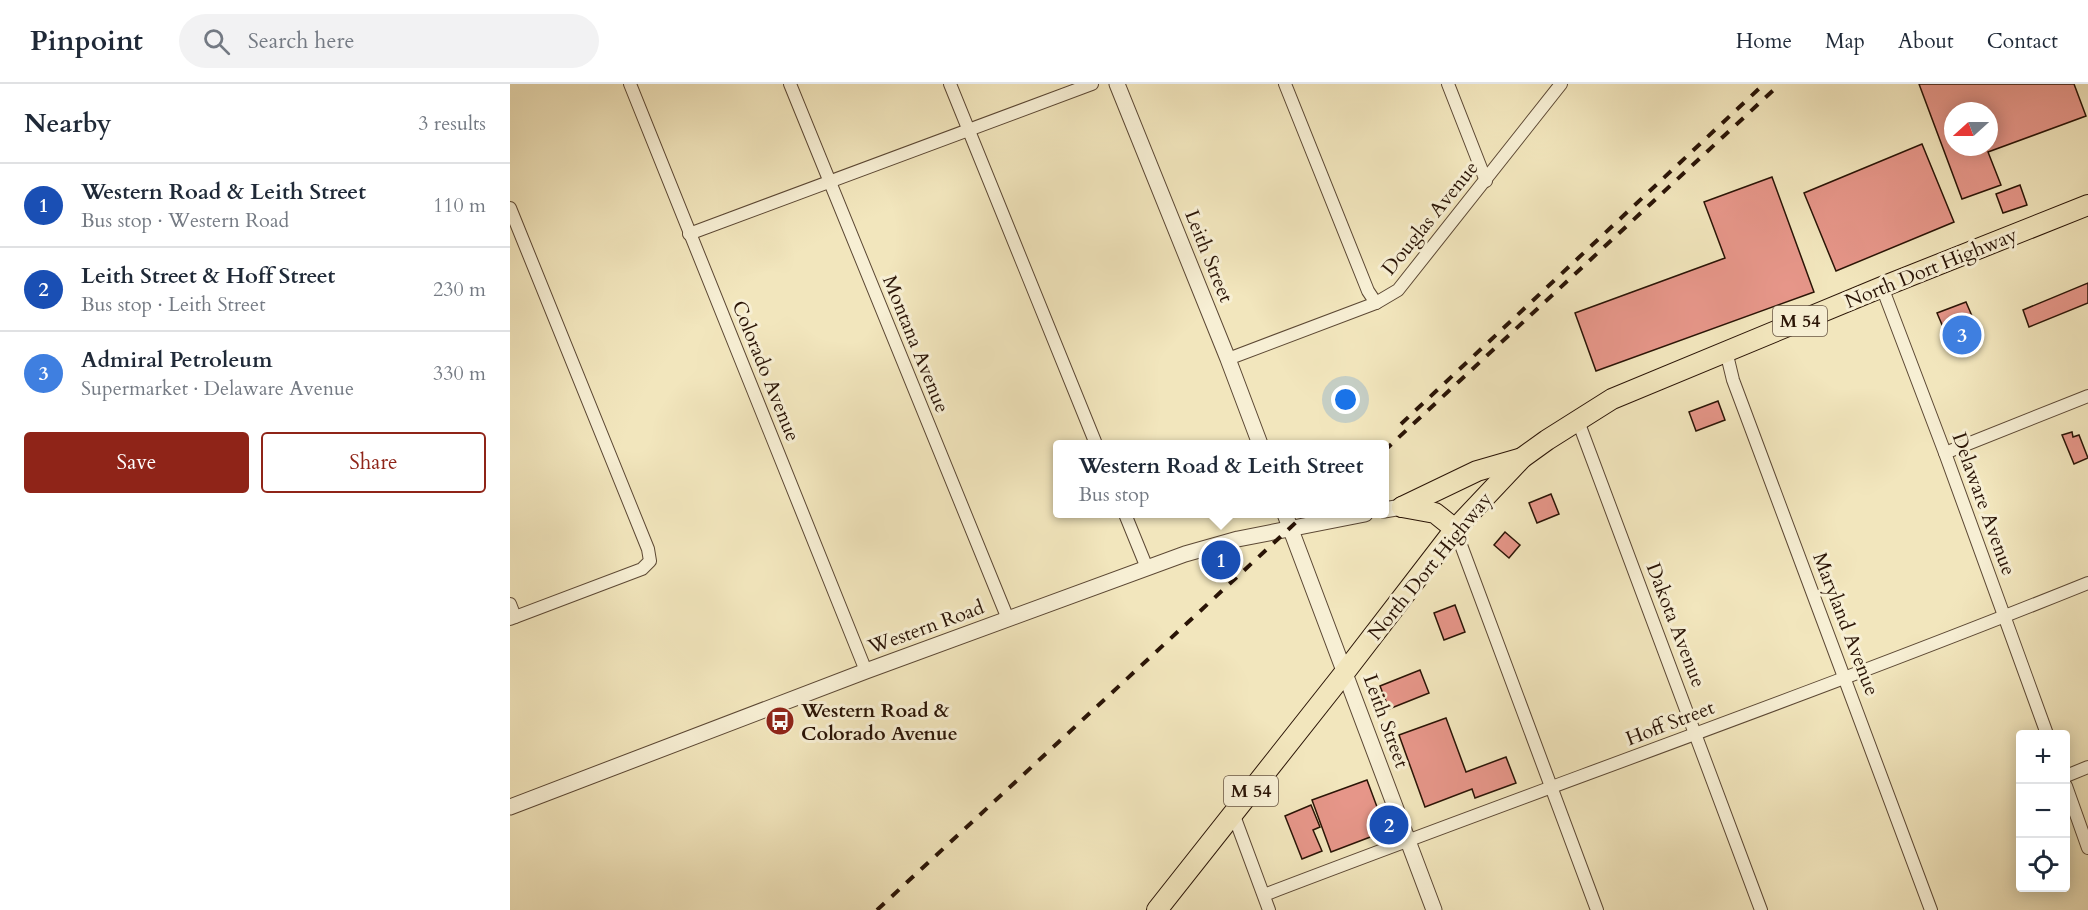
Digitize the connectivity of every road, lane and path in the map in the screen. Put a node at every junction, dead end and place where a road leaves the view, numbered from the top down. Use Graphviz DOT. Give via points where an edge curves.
graph roads {
  1 [pos="630,84"];
  2 [pos="790,84"];
  3 [pos="950,84"];
  4 [pos="1092,84"];
  5 [pos="1117,84"];
  6 [pos="1285,84"];
  7 [pos="1448,84"];
  8 [pos="1561,84"];
  9 [pos="969,131"];
  10 [pos="1486,181"];
  11 [pos="829,182"];
  12 [pos="2088,205"];
  13 [pos="510,208"];
  14 [pos="689,234"];
  15 [pos="1882,287"];
  16 [pos="1376,303"];
  17 [pos="1726,351"];
  18 [pos="1228,359"];
  19 [pos="2088,396"];
  20 [pos="1578,421"];
  21 [pos="1094,440"];
  22 [pos="1258,440"];
  23 [pos="1945,453"];
  24 [pos="1522,458"];
  25 [pos="1393,508"];
  26 [pos="1127,518"];
  27 [pos="1310,518"];
  28 [pos="1288,520"];
  29 [pos="1455,529"];
  30 [pos="1147,568"];
  31 [pos="2088,583"];
  32 [pos="510,603"];
  33 [pos="2004,617"];
  34 [pos="513,618"];
  35 [pos="1008,619"];
  36 [pos="866,671"];
  37 [pos="1345,672"];
  38 [pos="1844,677"];
  39 [pos="2045,730"];
  40 [pos="1696,734"];
  41 [pos="2088,767"];
  42 [pos="2070,774"];
  43 [pos="1552,788"];
  44 [pos="2070,797"];
  45 [pos="510,807"];
  46 [pos="1233,813"];
  47 [pos="1408,840"];
  48 [pos="2088,848"];
  49 [pos="1264,896"];
  50 [pos="1157,910"];
  51 [pos="1269,910"];
  52 [pos="1434,910"];
  53 [pos="1597,910"];
  54 [pos="1761,910"];
  55 [pos="1931,910"];
  1 -- 14 [label="street, Colorado Avenue"];
  2 -- 11 [label="street, Montana Avenue"];
  3 -- 9 [label="street"];
  4 -- 9 [label="street"];
  5 -- 18 [label="street, Leith Street"];
  6 -- 16 [label="street"];
  7 -- 10 [label="street"];
  8 -- 10 [label="street, Douglas Avenue"];
  9 -- 11 [label="street"];
  9 -- 21 [label="street"];
  10 -- 16 [label="street, Douglas Avenue" via="1398,290"];
  11 -- 14 [label="street"];
  11 -- 35 [label="street, Montana Avenue"];
  12 -- 15 [label="main road, North Dort Highway / M 54"];
  13 -- 34 [label="street" via="650,561 642,569"];
  14 -- 36 [label="street, Colorado Avenue"];
  15 -- 17 [label="main road, North Dort Highway / M 54"];
  15 -- 23 [label="street, Delaware Avenue"];
  16 -- 18 [label="street, Douglas Avenue"];
  17 -- 20 [label="main road, North Dort Highway / M 54" via="1612,399"];
  17 -- 38 [label="street, Maryland Avenue" via="1733,380"];
  18 -- 22 [label="street, Leith Street"];
  19 -- 23 [label="street"];
  20 -- 24 [label="main road, North Dort Highway / M 54"];
  20 -- 40 [label="street, Dakota Avenue"];
  23 -- 33 [label="street, Delaware Avenue"];
  24 -- 25 [label="main road" via="1477,471"];
  24 -- 29 [label="main road, North Dort Highway / M 54"];
  25 -- 29 [label="main road" via="1435,513"];
  26 -- 30 [label="street"];
  27 -- 28 [label="street, Western Road"];
  28 -- 30 [label="street, Western Road"];
  28 -- 37 [label="street, Leith Street"];
  29 -- 37 [label="main road, North Dort Highway / M 54"];
  29 -- 43 [label="street"];
  30 -- 35 [label="street, Western Road"];
  31 -- 33 [label="street, Hoff Street"];
  32 -- 34 [label="street"];
  33 -- 38 [label="street, Hoff Street"];
  33 -- 39 [label="street, Delaware Avenue"];
  35 -- 36 [label="street, Western Road"];
  36 -- 45 [label="street, Western Road"];
  37 -- 46 [label="main road, North Dort Highway / M 54"];
  37 -- 47 [label="street, Leith Street"];
  38 -- 40 [label="street, Hoff Street"];
  38 -- 55 [label="street, Maryland Avenue"];
  40 -- 43 [label="street, Hoff Street"];
  40 -- 54 [label="street, Dakota Avenue"];
  41 -- 42 [label="street"];
  43 -- 47 [label="street, Hoff Street"];
  43 -- 53 [label="street"];
  44 -- 48 [label="street"];
  46 -- 49 [label="street"];
  46 -- 50 [label="main road, North Dort Highway / M 54"];
  47 -- 49 [label="street, Hoff Street"];
  47 -- 52 [label="street, Leith Street"];
  49 -- 51 [label="street"];
}
